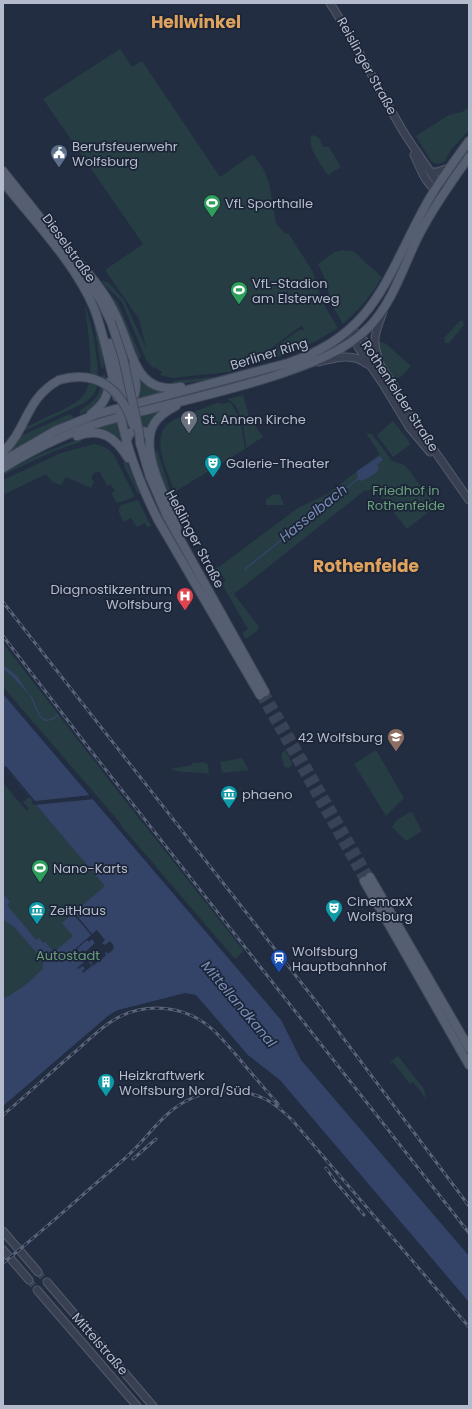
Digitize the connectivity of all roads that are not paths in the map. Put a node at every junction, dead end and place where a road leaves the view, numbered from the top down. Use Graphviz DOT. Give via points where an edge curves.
graph roads {
  1 [pos="330,3"];
  2 [pos="403,130"];
  3 [pos="469,141"];
  4 [pos="469,157"];
  5 [pos="449,168"];
  6 [pos="3,171"];
  7 [pos="431,172"];
  8 [pos="3,182"];
  9 [pos="439,189"];
  10 [pos="64,246"];
  11 [pos="386,305"];
  12 [pos="94,310"];
  13 [pos="351,329"];
  14 [pos="357,338"];
  15 [pos="108,354"];
  16 [pos="131,357"];
  17 [pos="308,364"];
  18 [pos="382,367"];
  19 [pos="374,371"];
  20 [pos="245,375"];
  21 [pos="136,378"];
  22 [pos="121,379"];
  23 [pos="207,384"];
  24 [pos="130,387"];
  25 [pos="192,399"];
  26 [pos="131,405"];
  27 [pos="144,411"];
  28 [pos="121,413"];
  29 [pos="82,420"];
  30 [pos="123,429"];
  31 [pos="149,437"];
  32 [pos="126,442"];
  33 [pos="140,443"];
  34 [pos="6,449"];
  35 [pos="26,454"];
  36 [pos="3,460"];
  37 [pos="3,468"];
  38 [pos="446,468"];
  39 [pos="135,470"];
  40 [pos="469,500"];
  41 [pos="179,539"];
  42 [pos="469,1048"];
  43 [pos="469,1065"];
  44 [pos="3,1231"];
  45 [pos="3,1250"];
  46 [pos="38,1272"];
  47 [pos="29,1280"];
  48 [pos="47,1282"];
  49 [pos="37,1290"];
  50 [pos="137,1406"];
  51 [pos="153,1406"];
  1 -- 2 [label="street, Reislinger Straße"];
  2 -- 7 [label="street, Reislinger Straße"];
  2 -- 9 [label="street, Reislinger Straße" via="426,180"];
  3 -- 5 [label="main road, Berliner Ring"];
  4 -- 9 [label="main road, Berliner Ring"];
  5 -- 7 [label="street"];
  5 -- 9 [label="main road, Berliner Ring"];
  6 -- 10 [label="main road, Dieselstraße"];
  7 -- 9 [label="street, Reislinger Straße"];
  8 -- 12 [label="main road, Dieselstraße" via="67,262"];
  9 -- 11 [label="main road, Berliner Ring"];
  9 -- 13 [label="main road, Berliner Ring" via="422,211 385,286 372,306"];
  10 -- 16 [label="main road" via="110,304"];
  10 -- 24 [label="main road, Dieselstraße, bridge" via="101,301 117,337"];
  11 -- 14 [label="main road, Berliner Ring"];
  11 -- 18 [label="street" via="374,342"];
  12 -- 15 [label="main road, Dieselstraße"];
  12 -- 22 [label="main road" via="102,322"];
  13 -- 14 [label="street, Rothenfelder Straße"];
  13 -- 20 [label="main road, Berliner Ring" via="312,354"];
  14 -- 17 [label="main road, Berliner Ring" via="335,353"];
  14 -- 18 [label="street, Rothenfelder Straße"];
  14 -- 19 [label="street, Rothenfelder Straße"];
  15 -- 28 [label="main road, Dieselstraße"];
  15 -- 29 [label="main road" via="108,392 99,407"];
  16 -- 21 [label="main road"];
  16 -- 23 [label="main road" via="140,373 155,385 173,388"];
  17 -- 19 [label="street" via="355,357 367,363"];
  17 -- 25 [label="main road, Berliner Ring" via="262,380"];
  18 -- 38 [label="street, Rothenfelder Straße" via="408,413"];
  19 -- 38 [label="street, Rothenfelder Straße" via="409,426"];
  20 -- 23 [label="main road, Berliner Ring"];
  20 -- 26 [label="main road" via="223,384"];
  21 -- 22 [label="main road" via="129,384"];
  21 -- 26 [label="main road" via="136,391"];
  22 -- 26 [label="main road"];
  23 -- 26 [label="main road, Berliner Ring"];
  24 -- 33 [label="main road, Heßlinger Straße, bridge"];
  25 -- 27 [label="main road, Berliner Ring"];
  25 -- 31 [label="main road" via="159,417"];
  26 -- 27 [label="main road"];
  26 -- 28 [label="main road"];
  27 -- 28 [label="main road, Berliner Ring"];
  28 -- 29 [label="main road, Berliner Ring"];
  28 -- 30 [label="main road, Dieselstraße"];
  28 -- 35 [label="main road, Berliner Ring"];
  29 -- 36 [label="main road, Berliner Ring" via="55,431"];
  30 -- 32 [label="main road, Heßlinger Straße"];
  31 -- 32 [label="main road" via="146,432 136,430 130,433"];
  31 -- 41 [label="main road" via="153,464 175,521"];
  32 -- 39 [label="main road, Heßlinger Straße"];
  33 -- 34 [label="main road, bridge" via="118,394 96,380 78,376 59,380 44,390 28,411"];
  33 -- 41 [label="main road, Heßlinger Straße" via="160,502"];
  35 -- 37 [label="main road, Berliner Ring"];
  35 -- 39 [label="main road" via="80,435 100,433 118,443"];
  38 -- 40 [label="street, Rothenfelder Straße"];
  39 -- 41 [label="main road, Heßlinger Straße" via="158,520 262,694"];
  42 -- 43 [label="main road" via="367,879"];
  44 -- 46 [label="street"];
  45 -- 47 [label="street"];
  48 -- 51 [label="street, Mittelstraße"];
  49 -- 50 [label="street, Mittelstraße"];
}
